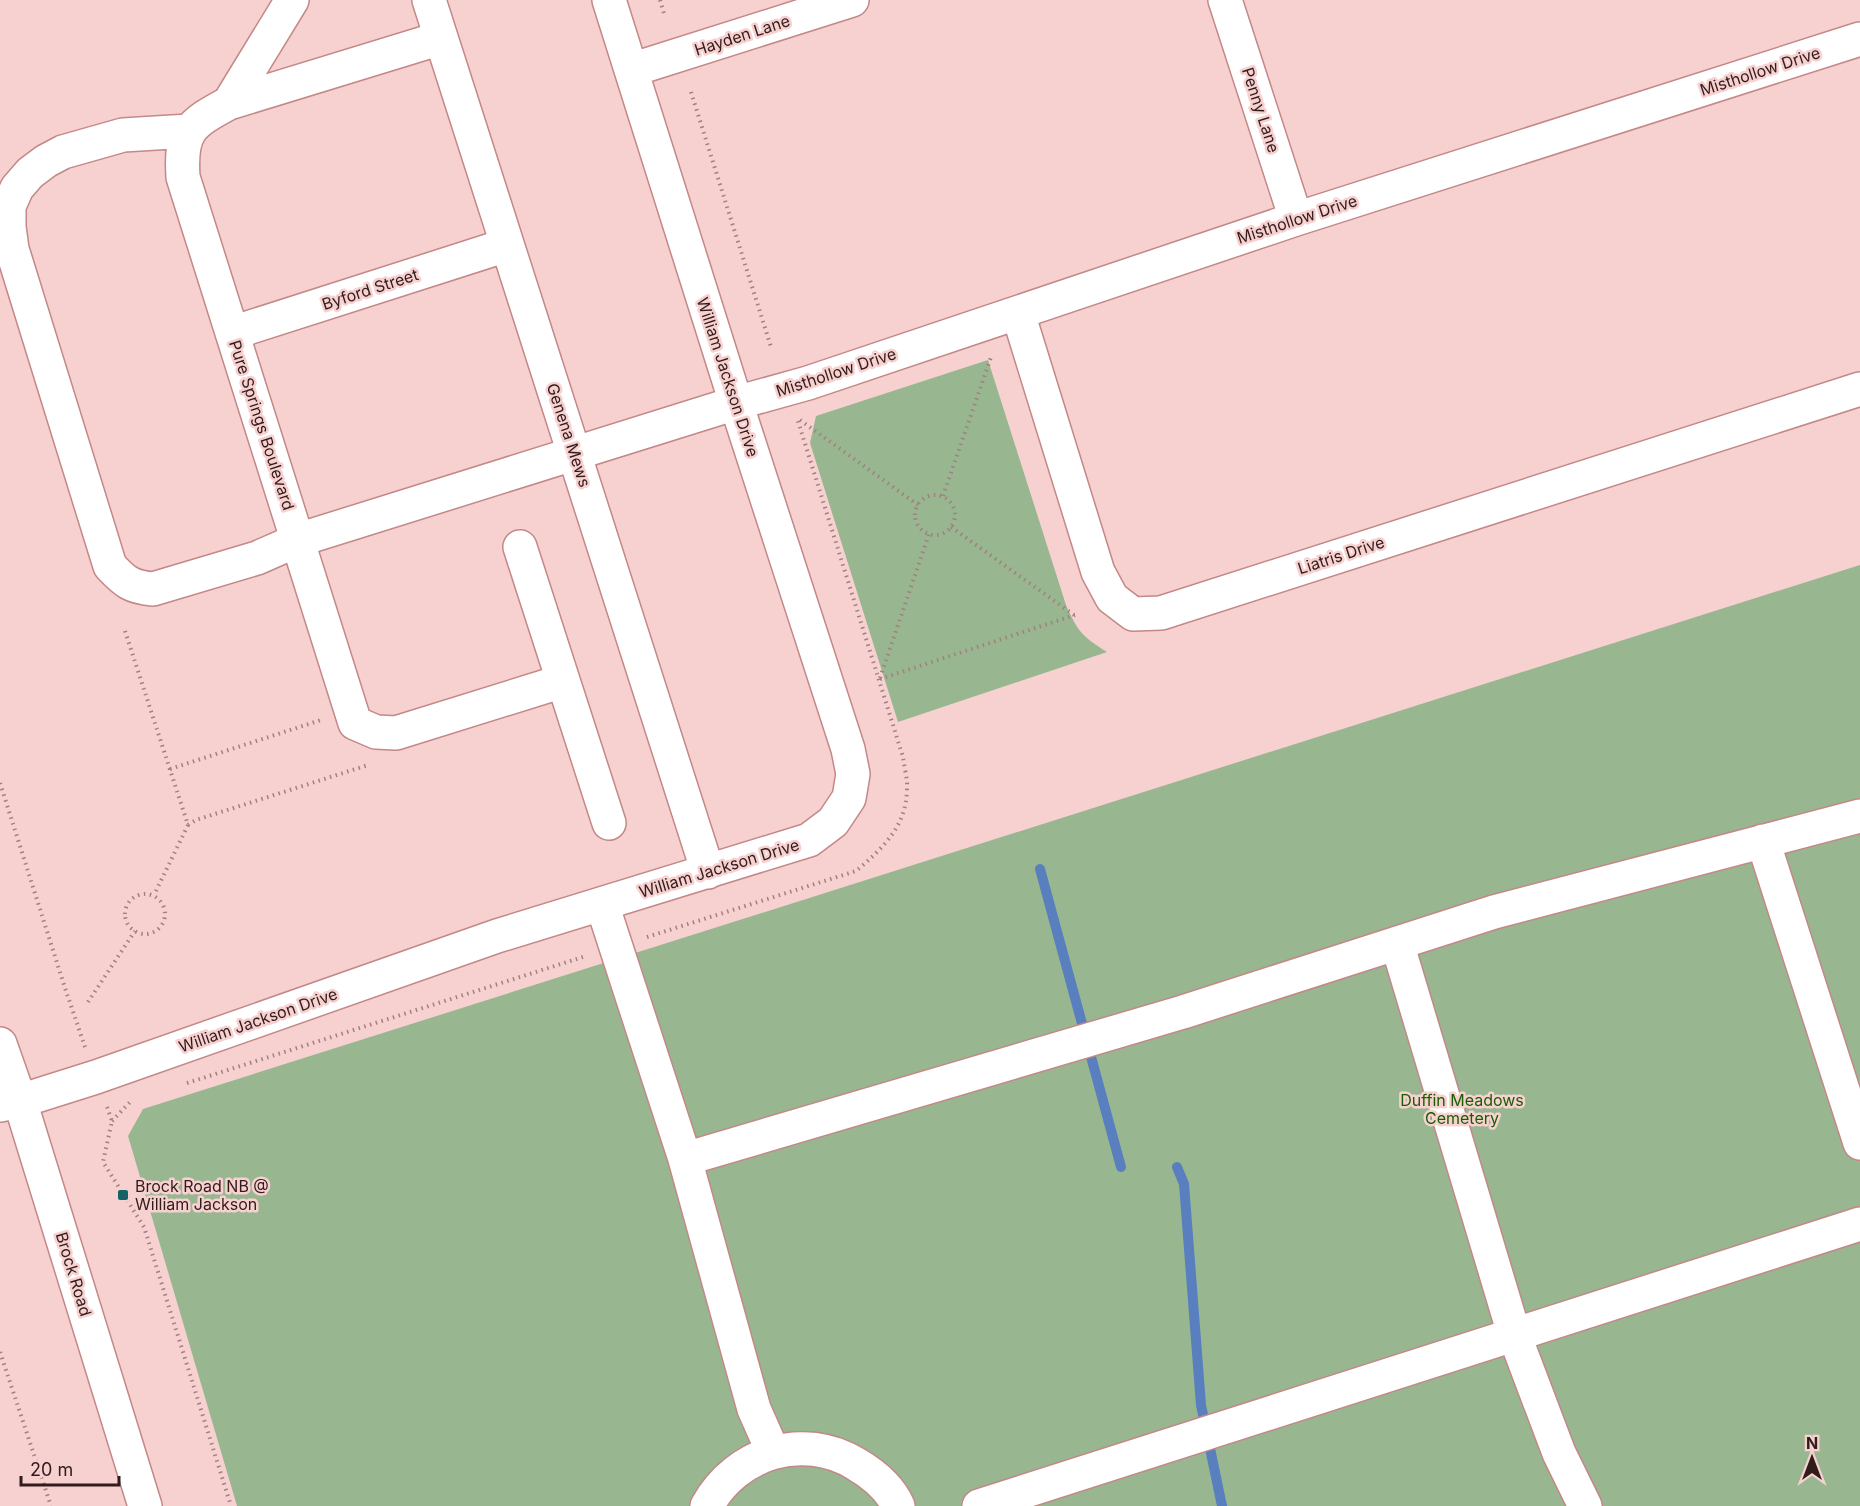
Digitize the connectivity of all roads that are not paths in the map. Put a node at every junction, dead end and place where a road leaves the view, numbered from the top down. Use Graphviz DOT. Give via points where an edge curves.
graph roads {
  1 [pos="292,0"];
  2 [pos="429,0"];
  3 [pos="609,0"];
  4 [pos="852,0"];
  5 [pos="1226,0"];
  6 [pos="441,38"];
  7 [pos="1860,39"];
  8 [pos="631,70"];
  9 [pos="229,103"];
  10 [pos="189,131"];
  11 [pos="1296,219"];
  12 [pos="507,245"];
  13 [pos="1018,313"];
  14 [pos="232,333"];
  15 [pos="1860,389"];
  16 [pos="736,403"];
  17 [pos="575,453"];
  18 [pos="298,540"];
  19 [pos="520,547"];
  20 [pos="563,681"];
  21 [pos="1860,816"];
  22 [pos="609,823"];
  23 [pos="1763,841"];
  24 [pos="708,872"];
  25 [pos="602,904"];
  26 [pos="1397,943"];
  27 [pos="0,1044"];
  28 [pos="10,1103"];
  29 [pos="1860,1143"];
  30 [pos="685,1159"];
  31 [pos="1860,1224"];
  32 [pos="1514,1334"];
  33 [pos="773,1452"];
  34 [pos="145,1506"];
  35 [pos="706,1506"];
  36 [pos="897,1506"];
  37 [pos="979,1506"];
  38 [pos="1585,1506"];
  1 -- 9 [label="street"];
  2 -- 6 [label="street, Genena Mews"];
  3 -- 8 [label="street, William Jackson Drive"];
  4 -- 8 [label="street, Hayden Lane"];
  5 -- 11 [label="street, Penny Lane"];
  6 -- 9 [label="street"];
  6 -- 12 [label="street, Genena Mews"];
  7 -- 11 [label="street, Misthollow Drive"];
  8 -- 16 [label="street, William Jackson Drive"];
  9 -- 10 [label="street" via="204,116"];
  10 -- 14 [label="street, Pure Springs Boulevard" via="181,153 183,177"];
  10 -- 18 [label="street" via="123,135 63,152 46,161 17,188 9,206 12,249 110,566 123,580 137,588 153,589 257,558"];
  11 -- 13 [label="street, Misthollow Drive"];
  12 -- 14 [label="street, Byford Street"];
  12 -- 17 [label="street, Genena Mews"];
  13 -- 15 [label="street, Liatris Drive" via="1098,572 1112,598 1133,614 1161,613"];
  13 -- 16 [label="street, Misthollow Drive"];
  14 -- 18 [label="street, Pure Springs Boulevard"];
  16 -- 17 [label="street"];
  16 -- 24 [label="street, William Jackson Drive" via="854,774 849,798 833,822 809,840"];
  17 -- 18 [label="street"];
  17 -- 24 [label="street, Genena Mews"];
  18 -- 20 [label="street, Pure Springs Boulevard" via="355,723 376,732 396,733"];
  19 -- 20 [label="street"];
  20 -- 22 [label="street"];
  21 -- 23 [label="street"];
  23 -- 26 [label="street" via="1494,912"];
  23 -- 29 [label="street"];
  24 -- 25 [label="street, William Jackson Drive"];
  25 -- 28 [label="street, William Jackson Drive" via="497,936 96,1077"];
  25 -- 30 [label="street"];
  26 -- 30 [label="street" via="1183,1012"];
  26 -- 32 [label="street"];
  27 -- 28 [label="street, Brock Road"];
  28 -- 34 [label="street, Brock Road"];
  30 -- 33 [label="street" via="754,1409"];
  31 -- 32 [label="street"];
  32 -- 37 [label="street"];
  32 -- 38 [label="street" via="1559,1453"];
  33 -- 35 [label="street" via="741,1466 715,1490"];
  33 -- 36 [label="street" via="808,1448 841,1455 871,1472"];
}
